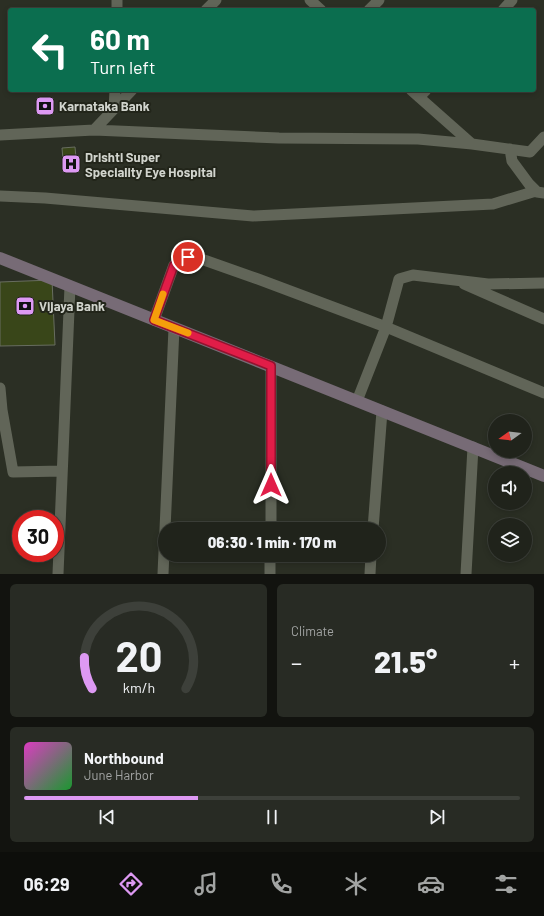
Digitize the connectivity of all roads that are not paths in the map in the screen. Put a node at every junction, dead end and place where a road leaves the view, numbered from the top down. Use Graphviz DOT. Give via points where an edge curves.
graph roads {
  1 [pos="216,0"];
  2 [pos="310,0"];
  3 [pos="379,0"];
  4 [pos="512,0"];
  5 [pos="208,8"];
  6 [pos="319,8"];
  7 [pos="371,8"];
  8 [pos="505,8"];
  9 [pos="115,92"];
  10 [pos="130,92"];
  11 [pos="419,92"];
  12 [pos="114,109"];
  13 [pos="94,130"];
  14 [pos="0,135"];
  15 [pos="544,136"];
  16 [pos="472,144"];
  17 [pos="510,149"];
  18 [pos="540,192"];
  19 [pos="0,196"];
  20 [pos="0,258"];
  21 [pos="453,280"];
  22 [pos="544,283"];
  23 [pos="70,286"];
  24 [pos="544,319"];
  25 [pos="154,320"];
  26 [pos="386,327"];
  27 [pos="174,328"];
  28 [pos="271,366"];
  29 [pos="0,388"];
  30 [pos="544,393"];
  31 [pos="357,401"];
  32 [pos="1,410"];
  33 [pos="382,411"];
  34 [pos="473,447"];
  35 [pos="62,471"];
  36 [pos="544,476"];
  37 [pos="270,522"];
  38 [pos="374,522"];
  39 [pos="270,562"];
  40 [pos="371,562"];
  41 [pos="58,574"];
  42 [pos="163,574"];
  43 [pos="270,574"];
  44 [pos="370,574"];
  45 [pos="466,574"];
  1 -- 5 [label="street"];
  2 -- 6 [label="street"];
  3 -- 7 [label="street"];
  4 -- 8 [label="street"];
  9 -- 12 [label="street"];
  10 -- 12 [label="street"];
  11 -- 16 [label="street"];
  12 -- 13 [label="street"];
  13 -- 14 [label="street"];
  13 -- 16 [label="street"];
  15 -- 17 [label="street" via="530,152"];
  16 -- 17 [label="street"];
  17 -- 18 [label="street" via="512,161 528,184"];
  18 -- 19 [label="street" via="493,204 253,216"];
  20 -- 23 [label="street"];
  21 -- 22 [label="street" via="488,284"];
  21 -- 24 [label="street"];
  21 -- 26 [label="street" via="412,275 399,279"];
  23 -- 25 [label="street"];
  23 -- 35 [label="street"];
  25 -- 26 [label="street" via="174,265 188,257 204,260"];
  25 -- 27 [label="street"];
  26 -- 30 [label="street"];
  26 -- 31 [label="street"];
  27 -- 28 [label="street"];
  27 -- 42 [label="street"];
  28 -- 31 [label="street"];
  28 -- 37 [label="street"];
  29 -- 32 [label="street"];
  31 -- 33 [label="street"];
  32 -- 35 [label="street" via="13,472"];
  33 -- 34 [label="street"];
  33 -- 38 [label="street"];
  34 -- 36 [label="street"];
  34 -- 45 [label="street"];
  35 -- 41 [label="street"];
  39 -- 43 [label="street"];
  40 -- 44 [label="street"];
}
